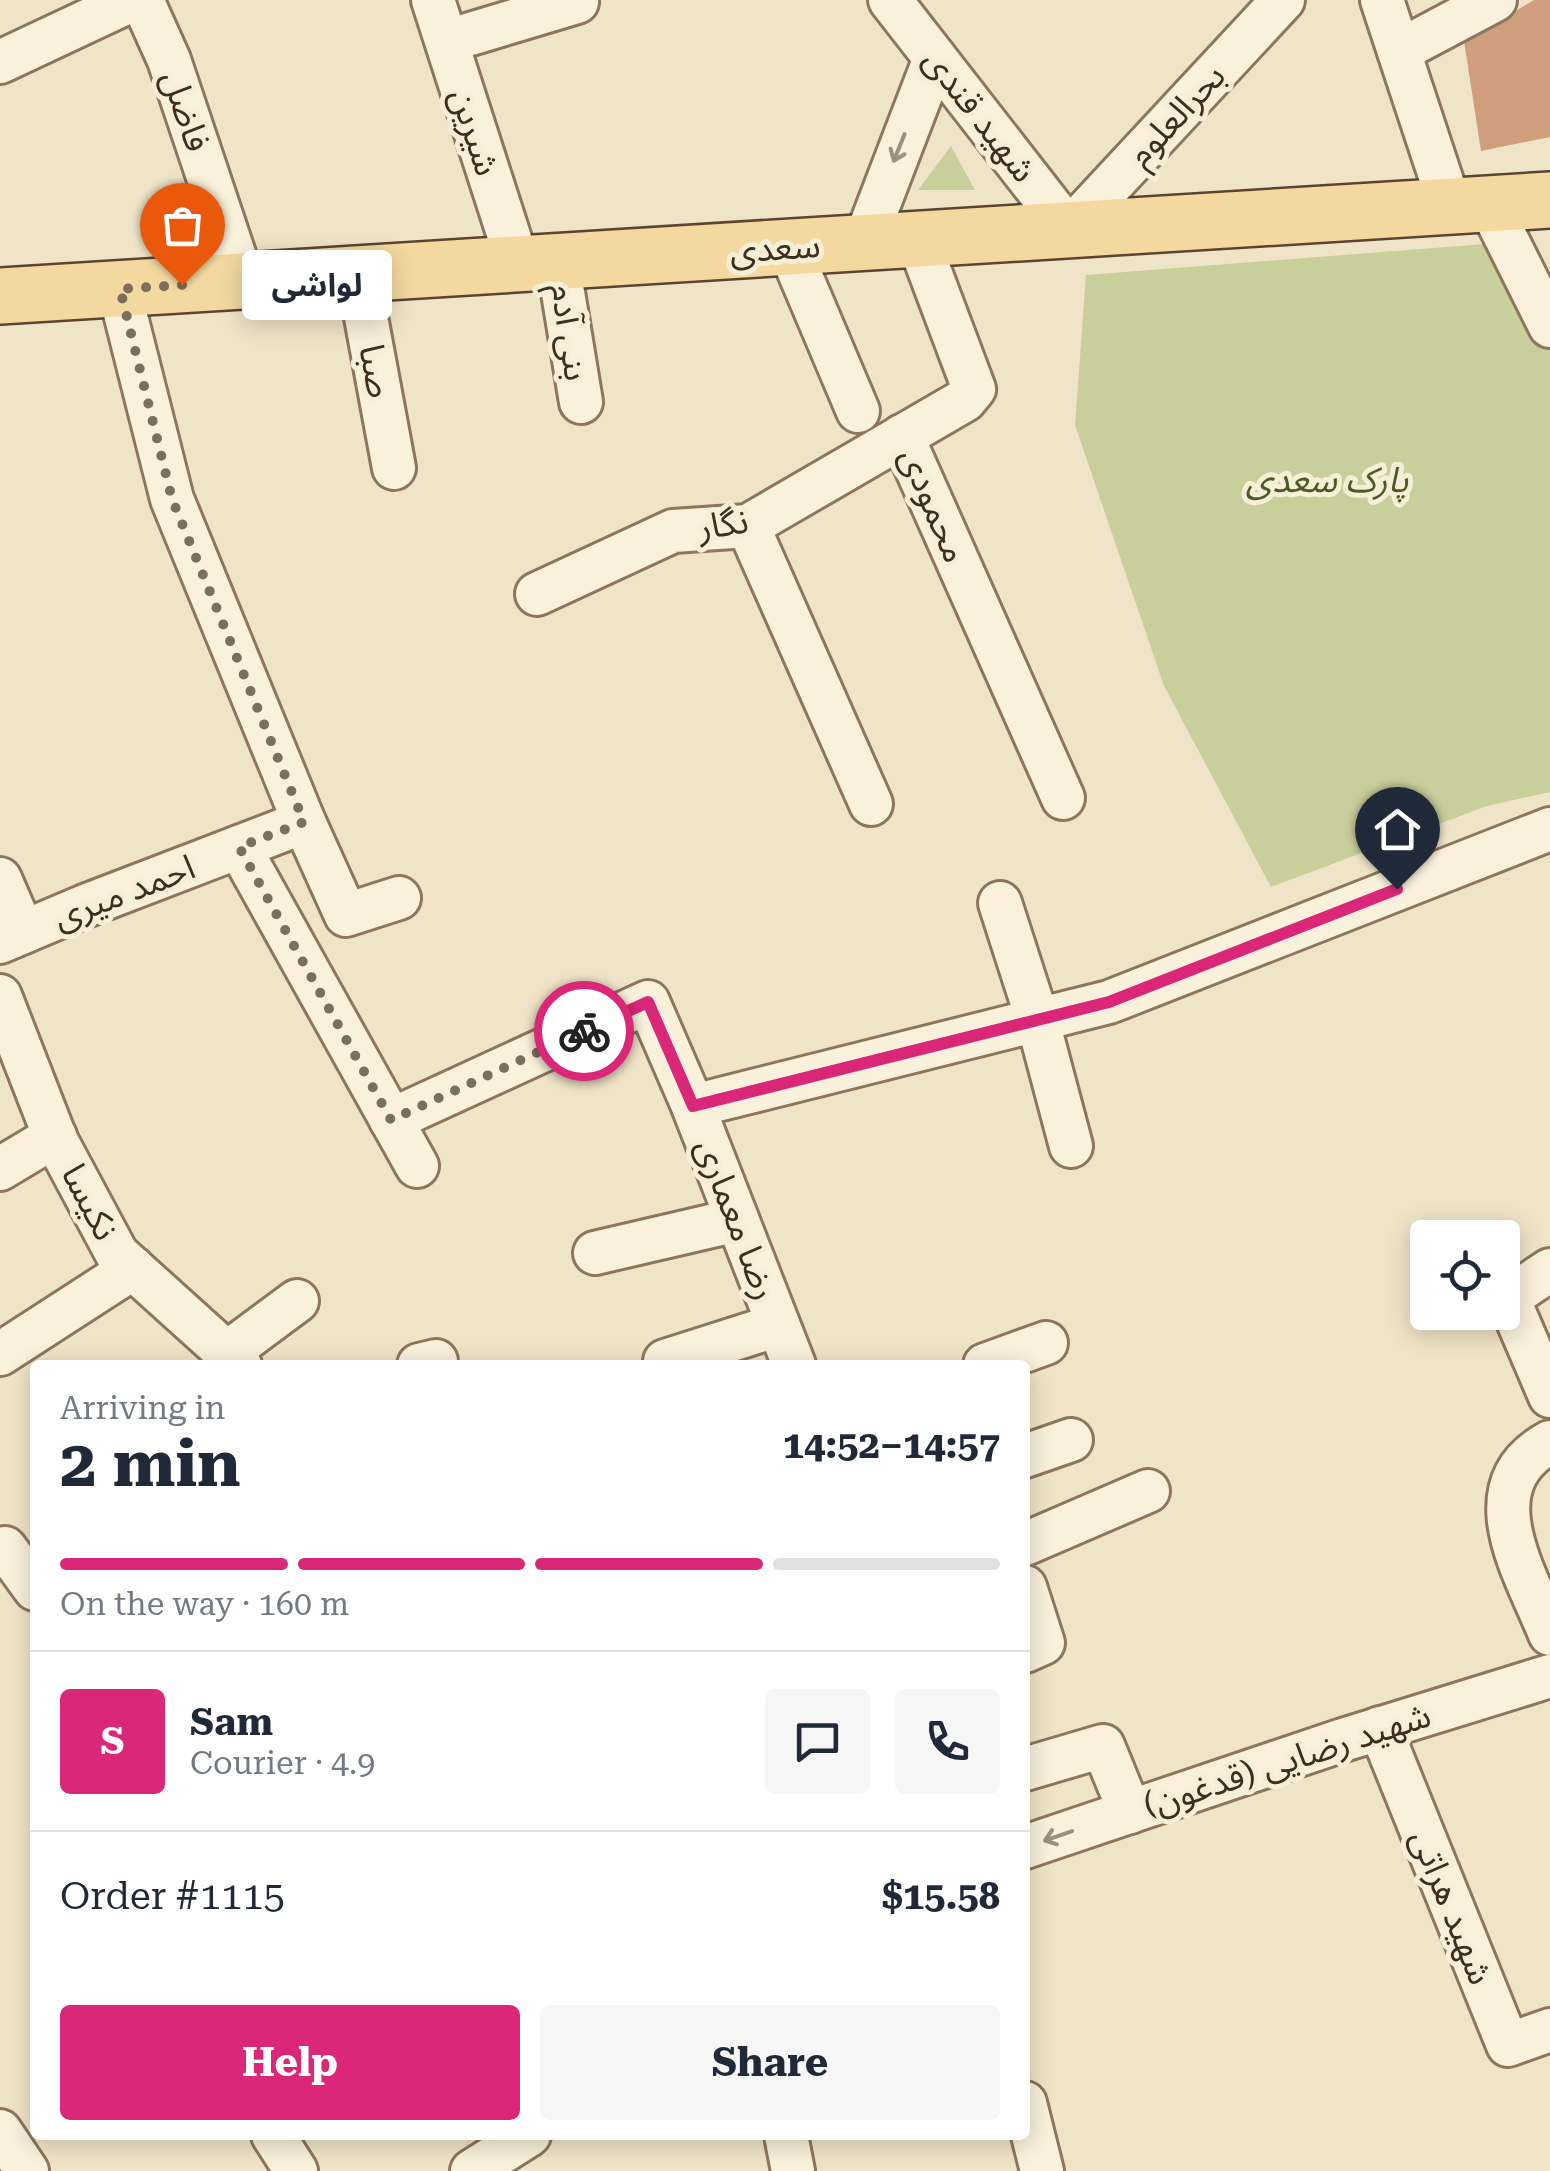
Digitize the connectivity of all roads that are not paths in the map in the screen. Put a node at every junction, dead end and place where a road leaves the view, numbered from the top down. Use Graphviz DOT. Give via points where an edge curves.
graph roads {
  1 [pos="132,0"];
  2 [pos="142,0"];
  3 [pos="433,0"];
  4 [pos="890,0"];
  5 [pos="1282,0"];
  6 [pos="1382,0"];
  7 [pos="1495,0"];
  8 [pos="577,2"];
  9 [pos="446,41"];
  10 [pos="1399,51"];
  11 [pos="936,58"];
  12 [pos="0,62"];
  13 [pos="1550,200"];
  14 [pos="1470,205"];
  15 [pos="1069,230"];
  16 [pos="918,240"];
  17 [pos="864,243"];
  18 [pos="788,248"];
  19 [pos="538,263"];
  20 [pos="358,274"];
  21 [pos="244,281"];
  22 [pos="120,289"];
  23 [pos="0,296"];
  24 [pos="1550,326"];
  25 [pos="581,402"];
  26 [pos="858,411"];
  27 [pos="902,436"];
  28 [pos="394,468"];
  29 [pos="748,526"];
  30 [pos="537,594"];
  31 [pos="1064,798"];
  32 [pos="870,804"];
  33 [pos="304,822"];
  34 [pos="1550,829"];
  35 [pos="239,847"];
  36 [pos="0,880"];
  37 [pos="399,898"];
  38 [pos="1000,903"];
  39 [pos="12,937"];
  40 [pos="0,996"];
  41 [pos="1037,1018"];
  42 [pos="693,1106"];
  43 [pos="391,1120"];
  44 [pos="55,1136"];
  45 [pos="1071,1146"];
  46 [pos="417,1166"];
  47 [pos="0,1169"];
  48 [pos="738,1220"];
  49 [pos="595,1253"];
  50 [pos="133,1268"];
  51 [pos="1550,1270"];
  52 [pos="296,1302"];
  53 [pos="778,1325"];
  54 [pos="1046,1342"];
  55 [pos="0,1354"];
  56 [pos="234,1359"];
  57 [pos="669,1360"];
  58 [pos="792,1360"];
  59 [pos="998,1360"];
  60 [pos="1550,1396"];
  61 [pos="1070,1440"];
  62 [pos="1550,1442"];
  63 [pos="1030,1454"];
  64 [pos="1148,1490"];
  65 [pos="1030,1542"];
  66 [pos="13,1543"];
  67 [pos="30,1579"];
  68 [pos="1030,1601"];
  69 [pos="1550,1634"];
  70 [pos="1030,1649"];
  71 [pos="1550,1676"];
  72 [pos="1380,1728"];
  73 [pos="1030,1768"];
  74 [pos="1130,1812"];
  75 [pos="1030,1845"];
  76 [pos="1550,2030"];
  77 [pos="1030,2122"];
  78 [pos="0,2130"];
  79 [pos="276,2140"];
  80 [pos="523,2140"];
  81 [pos="787,2140"];
  82 [pos="485,2168"];
  83 [pos="27,2171"];
  84 [pos="296,2171"];
  85 [pos="793,2171"];
  86 [pos="1042,2171"];
  1 -- 12 [label="street"];
  2 -- 21 [label="street, فاضل"];
  3 -- 9 [label="street, شیرین"];
  4 -- 11 [label="street, شهید قندی"];
  5 -- 15 [label="street, بحرالعلوم"];
  6 -- 10 [label="street"];
  7 -- 10 [label="street"];
  8 -- 9 [label="street"];
  9 -- 19 [label="street, شیرین"];
  10 -- 14 [label="street"];
  11 -- 15 [label="street, شهید قندی"];
  11 -- 17 [label="street, one-way"];
  13 -- 14 [label="main road, سعدی"];
  14 -- 15 [label="main road, سعدی"];
  14 -- 24 [label="street"];
  15 -- 16 [label="main road, سعدی"];
  16 -- 17 [label="main road, سعدی"];
  16 -- 27 [label="street, محمودی" via="974,389"];
  17 -- 18 [label="main road, سعدی"];
  18 -- 19 [label="main road, سعدی"];
  18 -- 26 [label="street"];
  19 -- 20 [label="main road, سعدی"];
  19 -- 25 [label="street, بنی آدم"];
  20 -- 21 [label="main road, سعدی"];
  20 -- 28 [label="street, صبا"];
  21 -- 22 [label="main road, سعدی"];
  22 -- 23 [label="main road, سعدی"];
  22 -- 33 [label="street" via="172,499"];
  27 -- 29 [label="street, نگار"];
  27 -- 31 [label="street, محمودی"];
  29 -- 30 [label="street, نگار" via="673,531"];
  29 -- 32 [label="street"];
  33 -- 35 [label="street, احمد میری"];
  33 -- 37 [label="street" via="346,915"];
  34 -- 41 [label="street" via="1109,1002"];
  35 -- 39 [label="street, احمد میری"];
  35 -- 43 [label="street"];
  36 -- 39 [label="street"];
  38 -- 41 [label="street"];
  40 -- 44 [label="street, نکیسا"];
  41 -- 42 [label="street"];
  41 -- 45 [label="street"];
  42 -- 43 [label="street, رضا معماری" via="648,1002"];
  42 -- 48 [label="street, رضا معماری"];
  43 -- 46 [label="street"];
  44 -- 47 [label="street"];
  44 -- 50 [label="street, نکیسا" via="118,1254"];
  48 -- 49 [label="street"];
  48 -- 53 [label="street, رضا معماری"];
  50 -- 55 [label="street"];
  50 -- 56 [label="street, نکیسا"];
  51 -- 60 [label="street" via="1508,1298"];
  52 -- 56 [label="street"];
  53 -- 57 [label="street"];
  53 -- 58 [label="street, رضا معماری"];
  54 -- 59 [label="street"];
  61 -- 63 [label="street"];
  62 -- 69 [label="street" via="1516,1473 1507,1494 1510,1535"];
  64 -- 65 [label="street"];
  66 -- 67 [label="street"];
  68 -- 70 [label="street" via="1044,1643"];
  71 -- 72 [label="street, (قدغون) شهید رضایی"];
  72 -- 74 [label="street, (قدغون) شهید رضایی"];
  72 -- 76 [label="street, شهید هراتی" via="1508,2045"];
  73 -- 74 [label="street" via="1103,1746"];
  74 -- 75 [label="street, (قدغون) شهید رضایی, one-way"];
  77 -- 86 [label="street"];
  78 -- 83 [label="street"];
  79 -- 84 [label="street"];
  80 -- 82 [label="street"];
  81 -- 85 [label="street"];
}
